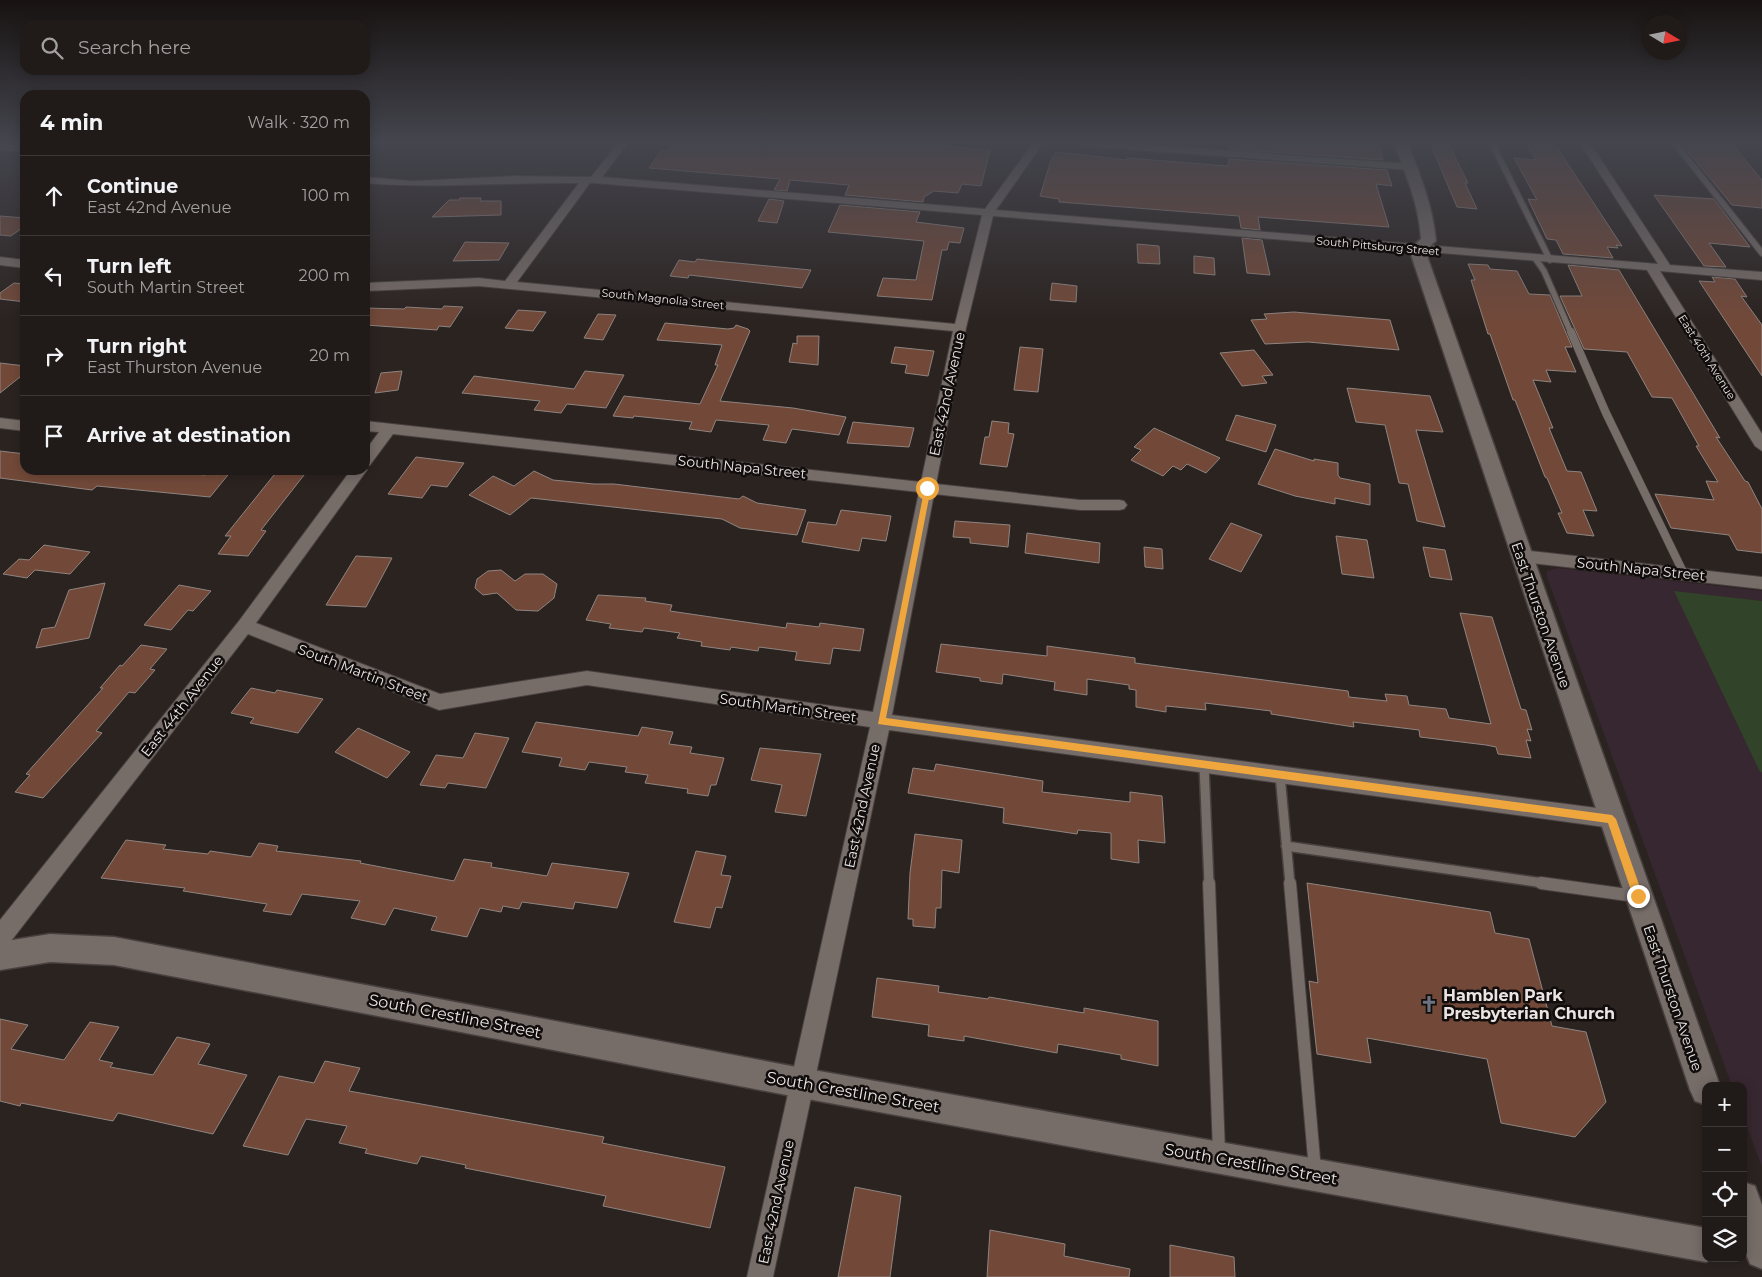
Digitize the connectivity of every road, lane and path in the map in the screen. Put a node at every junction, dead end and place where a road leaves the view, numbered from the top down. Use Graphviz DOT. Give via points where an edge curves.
graph roads {
  1 [pos="572,203"];
  2 [pos="871,203"];
  3 [pos="995,203"];
  4 [pos="1423,203"];
  5 [pos="1522,203"];
  6 [pos="1624,203"];
  7 [pos="1722,203"];
  8 [pos="988,212"];
  9 [pos="1417,249"];
  10 [pos="1762,253"];
  11 [pos="20,254"];
  12 [pos="1535,258"];
  13 [pos="1550,260"];
  14 [pos="5,261"];
  15 [pos="20,263"];
  16 [pos="1652,268"];
  17 [pos="1667,269"];
  18 [pos="1762,276"];
  19 [pos="508,285"];
  20 [pos="370,287"];
  21 [pos="960,328"];
  22 [pos="0,423"];
  23 [pos="20,425"];
  24 [pos="370,426"];
  25 [pos="390,428"];
  26 [pos="1762,446"];
  27 [pos="370,455"];
  28 [pos="355,475"];
  29 [pos="927,488"];
  30 [pos="1119,505"];
  31 [pos="1520,556"];
  32 [pos="1684,574"];
  33 [pos="1762,583"];
  34 [pos="245,626"];
  35 [pos="881,721"];
  36 [pos="1204,765"];
  37 [pos="1280,775"];
  38 [pos="1612,819"];
  39 [pos="1286,846"];
  40 [pos="1638,896"];
  41 [pos="0,938"];
  42 [pos="0,956"];
  43 [pos="1703,1082"];
  44 [pos="802,1083"];
  45 [pos="1219,1158"];
  46 [pos="1316,1175"];
  47 [pos="1747,1210"];
  48 [pos="1702,1244"];
  49 [pos="1747,1252"];
  50 [pos="1762,1253"];
  51 [pos="760,1277"];
  1 -- 19 [label="street"];
  2 -- 8 [label="street, South Pittsburg Street"];
  3 -- 8 [label="street, East 42nd Avenue"];
  4 -- 9 [label="street" via="1429,241"];
  5 -- 13 [label="lane"];
  6 -- 17 [label="street"];
  7 -- 10 [label="lane"];
  8 -- 9 [label="street, South Pittsburg Street"];
  8 -- 21 [label="street, East 42nd Avenue"];
  9 -- 12 [label="street, South Pittsburg Street"];
  9 -- 31 [label="street, East Thurston Avenue"];
  11 -- 14 [label="street"];
  12 -- 13 [label="street, South Pittsburg Street"];
  12 -- 32 [label="lane" via="1544,271 1606,413"];
  13 -- 16 [label="street, South Pittsburg Street"];
  14 -- 15 [label="street"];
  16 -- 17 [label="street, South Pittsburg Street"];
  16 -- 26 [label="street, East 40th Avenue"];
  17 -- 18 [label="street, South Pittsburg Street"];
  19 -- 20 [label="street, South Magnolia Street" via="479,282"];
  19 -- 21 [label="street, South Magnolia Street"];
  21 -- 29 [label="street, East 42nd Avenue"];
  22 -- 23 [label="street"];
  24 -- 25 [label="street, South Napa Street"];
  25 -- 27 [label="street"];
  25 -- 29 [label="street, South Napa Street"];
  28 -- 34 [label="street, East 44th Avenue"];
  29 -- 30 [label="street, South Napa Street" via="1080,505"];
  29 -- 35 [label="street, East 42nd Avenue"];
  31 -- 32 [label="street, South Napa Street"];
  31 -- 38 [label="street, East Thurston Avenue"];
  32 -- 33 [label="street, South Napa Street"];
  34 -- 35 [label="street, South Martin Street" via="439,702 587,678"];
  34 -- 41 [label="street, East 44th Avenue"];
  35 -- 36 [label="street, South Martin Street"];
  35 -- 44 [label="street, East 42nd Avenue"];
  36 -- 37 [label="street, South Martin Street"];
  36 -- 45 [label="lane"];
  37 -- 38 [label="street, South Martin Street"];
  37 -- 39 [label="lane"];
  38 -- 40 [label="street, East Thurston Avenue"];
  39 -- 40 [label="lane"];
  39 -- 46 [label="lane"];
  40 -- 43 [label="street, East Thurston Avenue"];
  42 -- 44 [label="street, South Crestline Street" via="50,948 114,951"];
  44 -- 45 [label="street, South Crestline Street"];
  44 -- 51 [label="street, East 42nd Avenue"];
  45 -- 46 [label="street, South Crestline Street"];
  46 -- 48 [label="street, South Crestline Street"];
  47 -- 50 [label="street"];
  49 -- 50 [label="street"];
}
